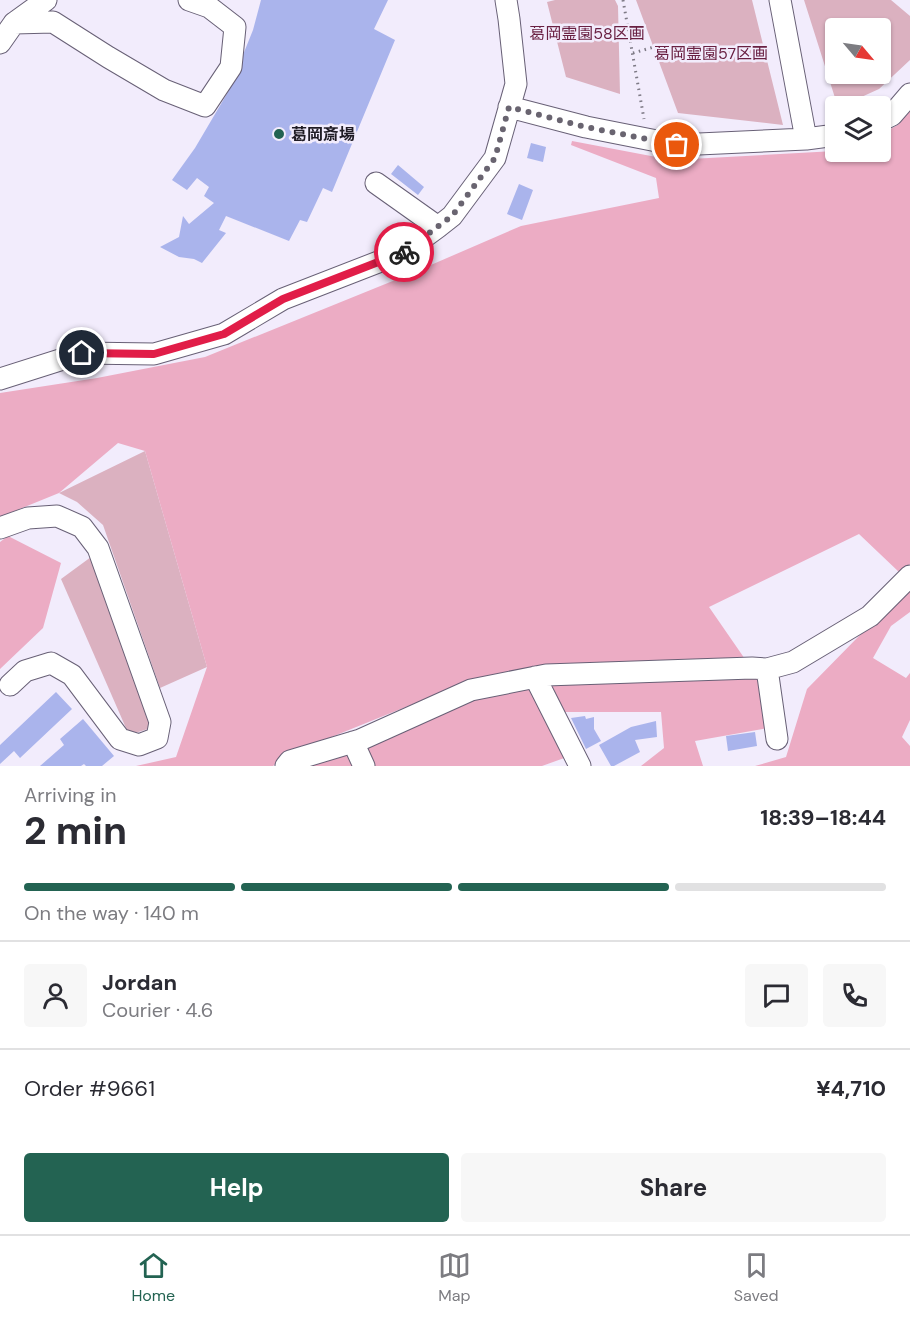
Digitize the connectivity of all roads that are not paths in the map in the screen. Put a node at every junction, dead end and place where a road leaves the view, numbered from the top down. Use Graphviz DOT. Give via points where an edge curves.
graph roads {
  1 [pos="46,0"];
  2 [pos="189,0"];
  3 [pos="506,0"];
  4 [pos="780,0"];
  5 [pos="14,22"];
  6 [pos="0,43"];
  7 [pos="910,94"];
  8 [pos="509,107"];
  9 [pos="891,116"];
  10 [pos="825,136"];
  11 [pos="806,139"];
  12 [pos="376,183"];
  13 [pos="438,227"];
  14 [pos="0,379"];
  15 [pos="0,528"];
  16 [pos="910,576"];
  17 [pos="767,669"];
  18 [pos="536,677"];
  19 [pos="10,685"];
  20 [pos="777,739"];
  21 [pos="353,742"];
  22 [pos="286,766"];
  23 [pos="364,766"];
  24 [pos="580,766"];
  1 -- 5 [label="street"];
  2 -- 5 [label="street" via="209,7 235,27 231,67 205,106 164,90 53,22"];
  3 -- 8 [label="street" via="516,84"];
  4 -- 11 [label="street"];
  5 -- 6 [label="street"];
  7 -- 9 [label="street"];
  8 -- 11 [label="street" via="677,145"];
  8 -- 13 [label="street" via="495,158 452,216"];
  10 -- 11 [label="street"];
  12 -- 13 [label="street"];
  13 -- 14 [label="street" via="404,252 283,299 224,334 154,354 82,353"];
  15 -- 19 [label="street" via="28,518 57,516 82,527 98,548 160,722 157,738 140,746 120,739 72,675 51,663 25,671"];
  16 -- 17 [label="street" via="870,616 794,662"];
  17 -- 18 [label="street"];
  17 -- 20 [label="street"];
  18 -- 21 [label="street" via="471,690"];
  18 -- 24 [label="street"];
  21 -- 22 [label="street"];
  21 -- 23 [label="street"];
}
